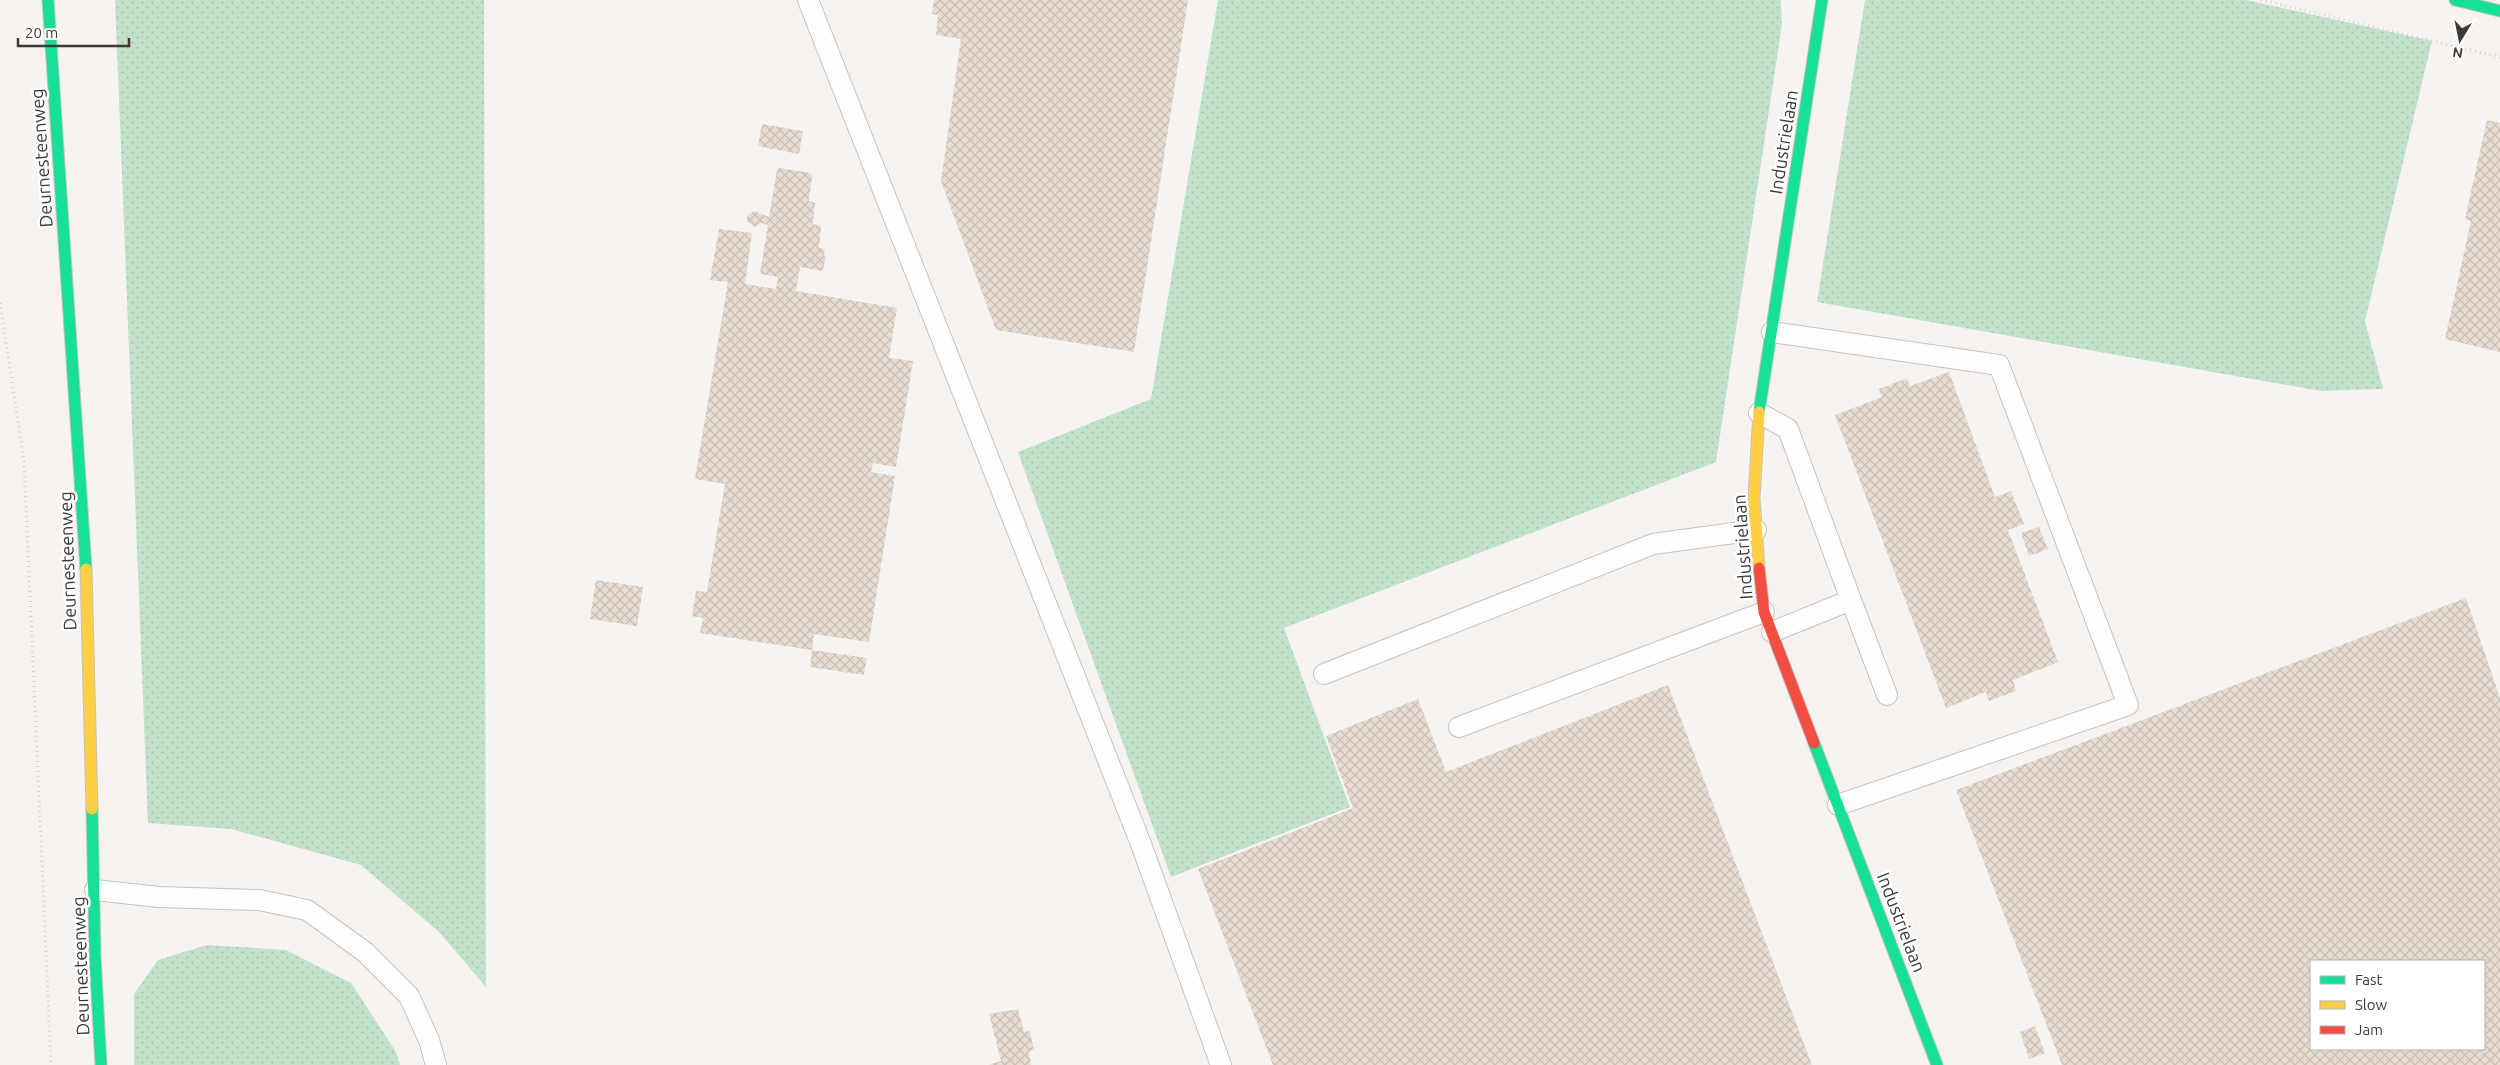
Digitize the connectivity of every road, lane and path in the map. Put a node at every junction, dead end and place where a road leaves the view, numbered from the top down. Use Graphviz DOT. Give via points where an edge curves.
graph roads {
  1 [pos="48,0"];
  2 [pos="808,0"];
  3 [pos="1822,0"];
  4 [pos="2261,0"];
  5 [pos="2455,0"];
  6 [pos="37,10"];
  7 [pos="2500,11"];
  8 [pos="52,57"];
  9 [pos="2500,57"];
  10 [pos="0,303"];
  11 [pos="1772,332"];
  12 [pos="1759,413"];
  13 [pos="1756,530"];
  14 [pos="1851,600"];
  15 [pos="1764,612"];
  16 [pos="1772,632"];
  17 [pos="1324,674"];
  18 [pos="1887,694"];
  19 [pos="1459,728"];
  20 [pos="1838,805"];
  21 [pos="95,890"];
  22 [pos="51,1065"];
  23 [pos="101,1065"];
  24 [pos="436,1065"];
  25 [pos="1221,1065"];
  26 [pos="1937,1065"];
  1 -- 8 [label="street, Deurnesteenweg"];
  2 -- 25 [label="lane" via="1141,844"];
  3 -- 11 [label="street, Industrielaan"];
  4 -- 9 [label="path"];
  5 -- 7 [label="street"];
  6 -- 8 [label="street, Deurnesteenweg"];
  8 -- 21 [label="street, Deurnesteenweg" via="85,536"];
  10 -- 22 [label="path" via="24,461"];
  11 -- 12 [label="street, Industrielaan"];
  11 -- 20 [label="lane" via="1999,365 2128,705"];
  12 -- 13 [label="street, Industrielaan" via="1754,498"];
  12 -- 14 [label="lane" via="1788,429"];
  13 -- 15 [label="street, Industrielaan"];
  13 -- 17 [label="lane" via="1653,544"];
  14 -- 16 [label="lane"];
  14 -- 18 [label="lane"];
  15 -- 16 [label="street, Industrielaan"];
  15 -- 19 [label="lane"];
  16 -- 20 [label="street, Industrielaan"];
  20 -- 26 [label="street, Industrielaan"];
  21 -- 23 [label="street, Deurnesteenweg"];
  21 -- 24 [label="lane" via="160,897 259,900 306,910 365,952 409,996 429,1040"];
}
